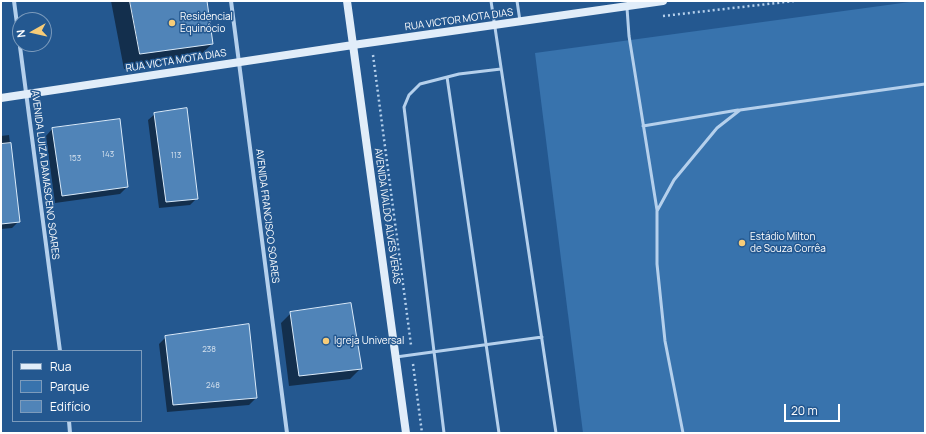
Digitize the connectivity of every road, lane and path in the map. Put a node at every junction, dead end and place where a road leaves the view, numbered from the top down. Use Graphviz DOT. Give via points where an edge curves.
graph roads {
  1 [pos="14,1"];
  2 [pos="231,1"];
  3 [pos="347,1"];
  4 [pos="492,1"];
  5 [pos="517,1"];
  6 [pos="663,1"];
  7 [pos="794,1"];
  8 [pos="627,6"];
  9 [pos="659,17"];
  10 [pos="520,21"];
  11 [pos="495,25"];
  12 [pos="353,44"];
  13 [pos="372,51"];
  14 [pos="239,62"];
  15 [pos="501,68"];
  16 [pos="447,77"];
  17 [pos="925,84"];
  18 [pos="26,94"];
  19 [pos="1,98"];
  20 [pos="740,110"];
  21 [pos="643,126"];
  22 [pos="657,211"];
  23 [pos="542,337"];
  24 [pos="486,345"];
  25 [pos="60,350"];
  26 [pos="434,352"];
  27 [pos="412,355"];
  28 [pos="396,357"];
  29 [pos="69,422"];
  30 [pos="70,433"];
  31 [pos="287,433"];
  32 [pos="406,433"];
  33 [pos="422,433"];
  34 [pos="444,433"];
  35 [pos="499,433"];
  36 [pos="556,433"];
  37 [pos="684,433"];
  1 -- 18 [label="street, AVENIDA LUIZA DAMASCENO SOARES"];
  2 -- 14 [label="street, AVENIDA FRANCISCO SOARES"];
  3 -- 12 [label="main road, AVENIDA IVALDO ALVES VERAS"];
  4 -- 11 [label="lane"];
  5 -- 10 [label="lane"];
  6 -- 8 [label="main road, RUA VICTOR MOTA DIAS"];
  7 -- 9 [label="path"];
  8 -- 10 [label="main road, RUA VICTOR MOTA DIAS"];
  8 -- 21 [label="lane"];
  10 -- 11 [label="main road, RUA VICTOR MOTA DIAS"];
  11 -- 12 [label="main road, RUA VICTOR MOTA DIAS"];
  11 -- 15 [label="lane"];
  12 -- 14 [label="main road, RUA VICTA MOTA DIAS"];
  12 -- 28 [label="main road, AVENIDA IVALDO ALVES VERAS"];
  13 -- 27 [label="path"];
  14 -- 18 [label="main road, RUA VICTA MOTA DIAS"];
  14 -- 31 [label="street, AVENIDA FRANCISCO SOARES"];
  15 -- 16 [label="lane"];
  15 -- 23 [label="lane"];
  16 -- 24 [label="lane"];
  16 -- 26 [label="lane" via="420,84 409,95 404,107"];
  17 -- 20 [label="lane"];
  18 -- 19 [label="main road, RUA VICTA MOTA DIAS"];
  18 -- 25 [label="street, AVENIDA LUIZA DAMASCENO SOARES"];
  20 -- 21 [label="lane"];
  20 -- 22 [label="lane" via="717,128 674,180"];
  21 -- 22 [label="lane"];
  22 -- 37 [label="lane" via="657,264 665,341"];
  23 -- 24 [label="lane"];
  23 -- 36 [label="lane"];
  24 -- 26 [label="lane"];
  24 -- 35 [label="lane"];
  26 -- 27 [label="lane"];
  26 -- 34 [label="lane"];
  27 -- 28 [label="lane"];
  27 -- 33 [label="path"];
  28 -- 32 [label="main road, AVENIDA IVALDO ALVES VERAS"];
  29 -- 30 [label="street"];
}
